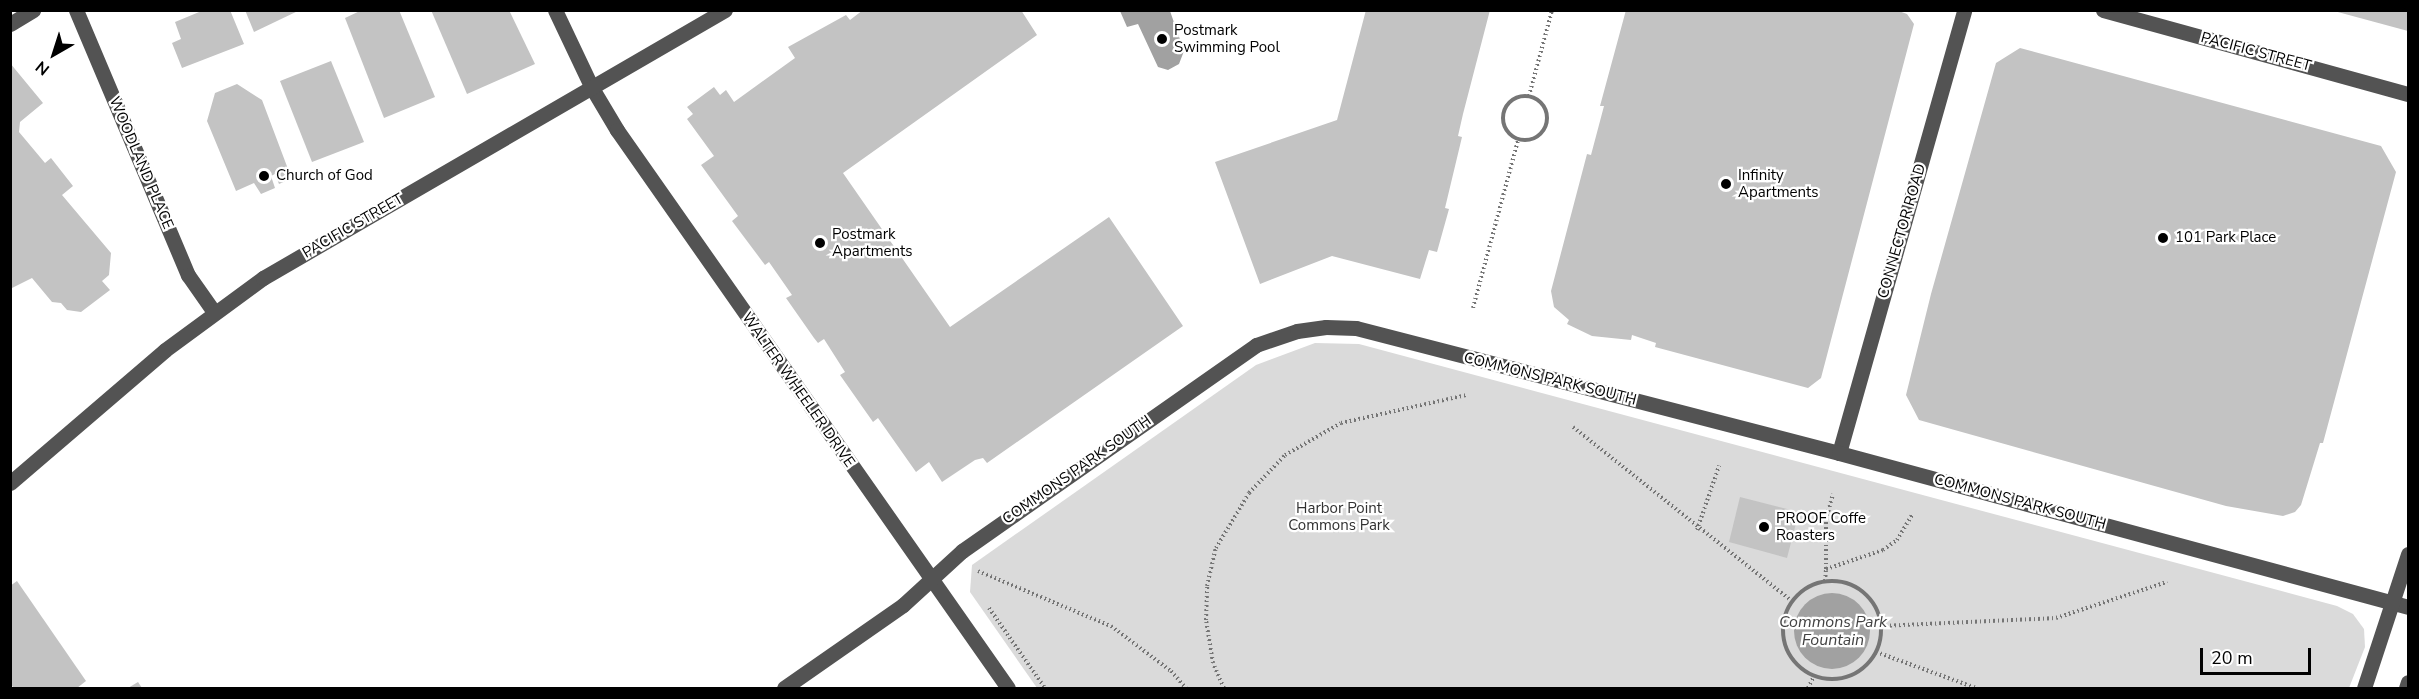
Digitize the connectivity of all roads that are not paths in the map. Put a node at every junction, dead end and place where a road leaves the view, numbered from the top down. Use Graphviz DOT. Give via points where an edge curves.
graph roads {
  1 [pos="33,10"];
  2 [pos="76,10"];
  3 [pos="555,10"];
  4 [pos="725,10"];
  5 [pos="1965,10"];
  6 [pos="2103,10"];
  7 [pos="10,24"];
  8 [pos="592,88"];
  9 [pos="2409,94"];
  10 [pos="213,312"];
  11 [pos="1839,453"];
  12 [pos="10,483"];
  13 [pos="2409,554"];
  14 [pos="932,578"];
  15 [pos="2401,606"];
  16 [pos="2409,682"];
  17 [pos="784,688"];
  18 [pos="1008,688"];
  19 [pos="2364,688"];
  20 [pos="2406,688"];
  1 -- 7 [label="street"];
  2 -- 10 [label="street, WOODLAND PLACE" via="188,275"];
  3 -- 8 [label="street, WALTER WHEELER DRIVE"];
  4 -- 8 [label="street, PACIFIC STREET"];
  5 -- 11 [label="street, CONNECTOR ROAD"];
  6 -- 9 [label="street, PACIFIC STREET"];
  8 -- 10 [label="street, PACIFIC STREET" via="263,278"];
  8 -- 14 [label="street, WALTER WHEELER DRIVE" via="698,247"];
  10 -- 12 [label="street, PACIFIC STREET"];
  11 -- 14 [label="street, COMMONS PARK SOUTH" via="1356,328 1326,327 1297,331 1256,345 962,550"];
  11 -- 15 [label="street, COMMONS PARK SOUTH"];
  13 -- 15 [label="street"];
  14 -- 17 [label="street, COMMONS PARK SOUTH" via="903,605"];
  14 -- 18 [label="street, WALTER WHEELER DRIVE"];
  15 -- 19 [label="street"];
  16 -- 20 [label="street"];
}
